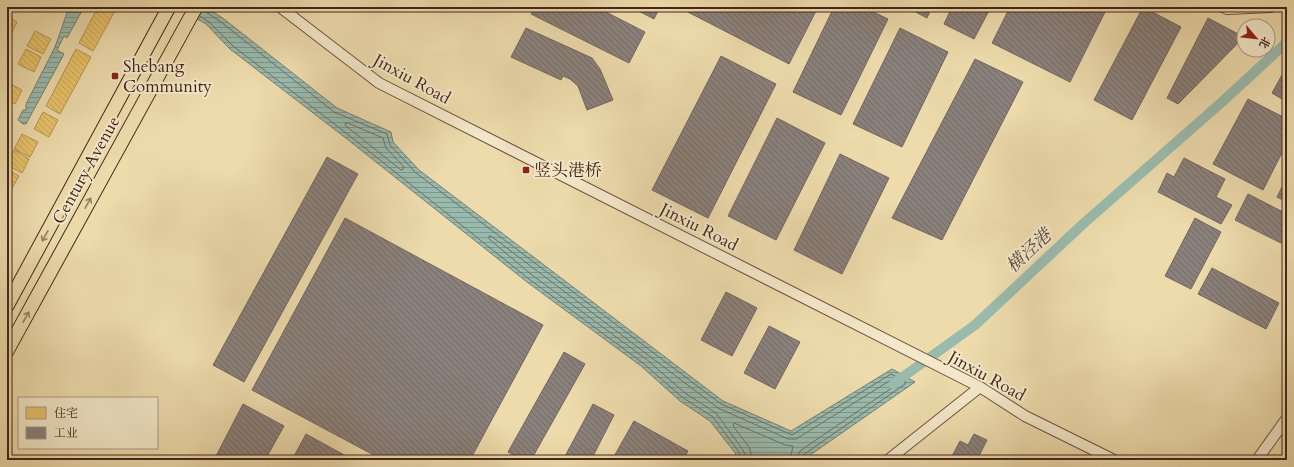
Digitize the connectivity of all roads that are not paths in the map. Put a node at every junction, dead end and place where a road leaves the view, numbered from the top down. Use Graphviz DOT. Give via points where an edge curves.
graph roads {
  1 [pos="196,7"];
  2 [pos="280,7"];
  3 [pos="1223,7"];
  4 [pos="1271,7"];
  5 [pos="167,12"];
  6 [pos="9,297"];
  7 [pos="7,351"];
  8 [pos="980,388"];
  9 [pos="1287,418"];
  10 [pos="888,460"];
  11 [pos="1114,460"];
  12 [pos="1257,460"];
  7 -- 1 [label="main road, Century Avenue, one-way"];
  2 -- 8 [label="street, Jinxiu Road" via="379,83"];
  3 -- 4 [label="street"];
  5 -- 6 [label="main road, Century Avenue, one-way"];
  8 -- 10 [label="street"];
  8 -- 11 [label="street, Jinxiu Road" via="1025,416"];
  9 -- 12 [label="street"];
}
